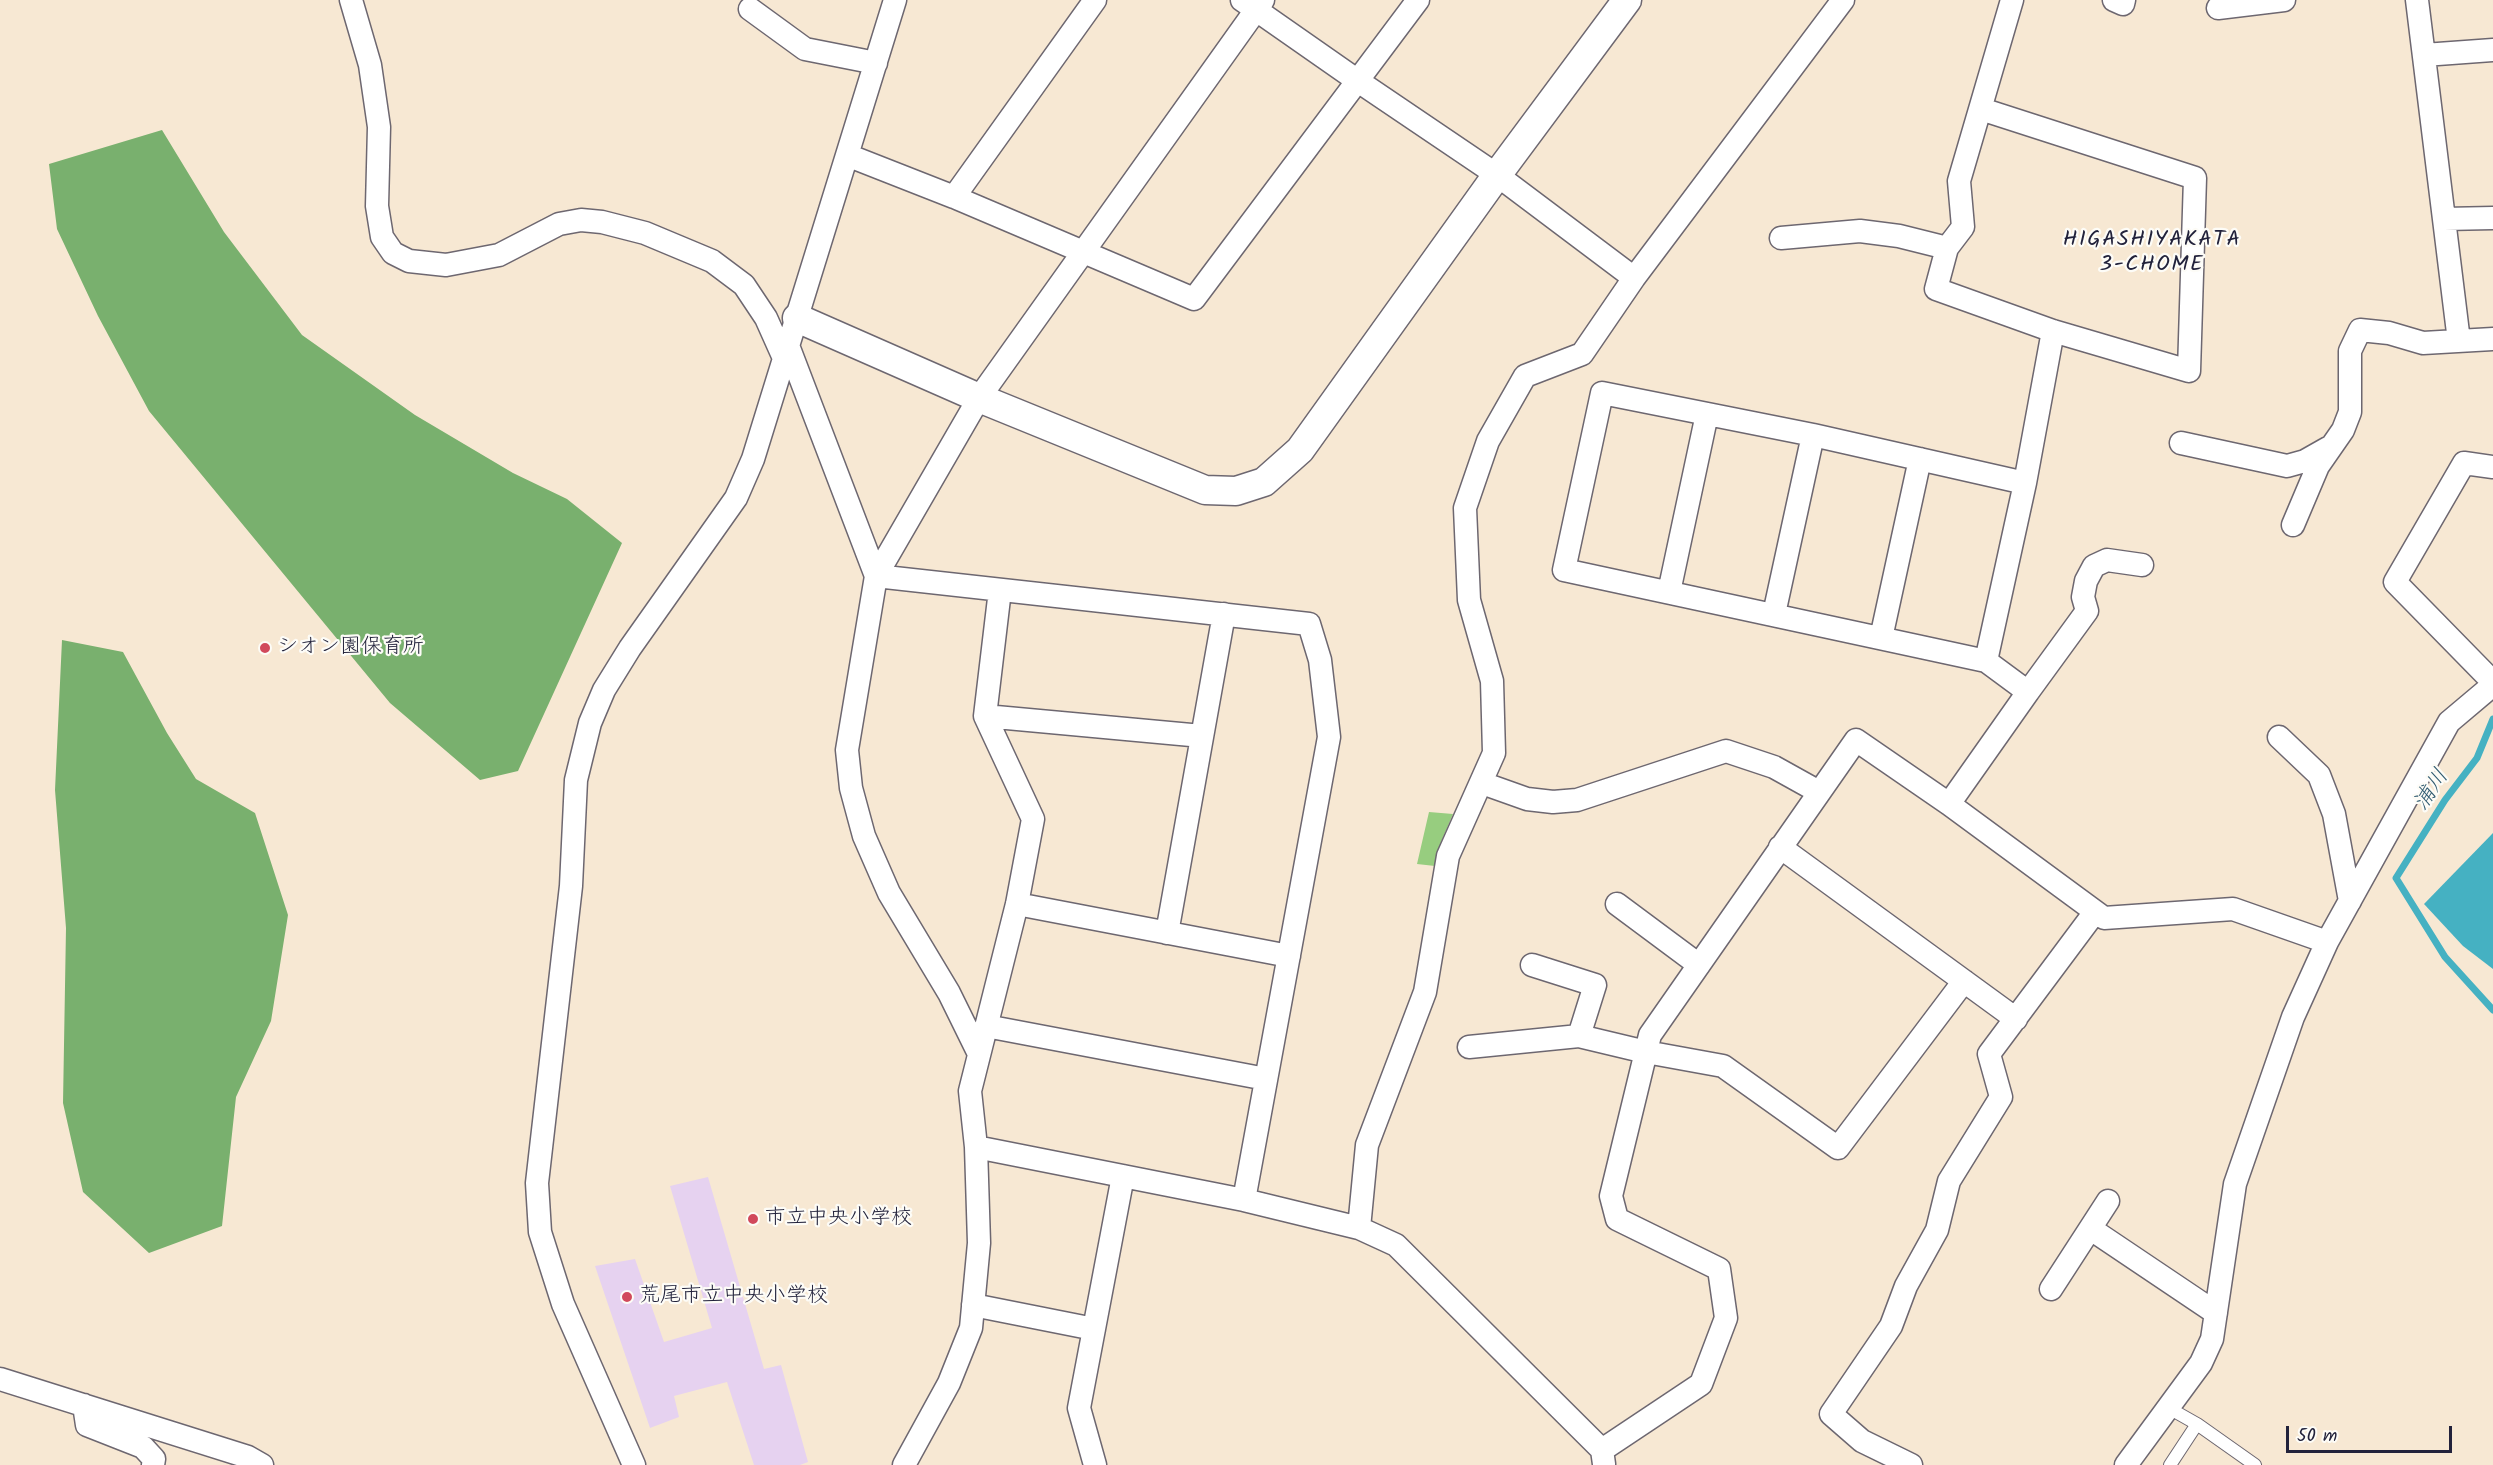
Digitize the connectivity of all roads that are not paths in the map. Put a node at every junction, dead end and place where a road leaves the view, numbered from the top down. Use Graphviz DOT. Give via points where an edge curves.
graph roads {
  1 [pos="351,0"];
  2 [pos="895,0"];
  3 [pos="1095,0"];
  4 [pos="1418,0"];
  5 [pos="1627,0"];
  6 [pos="1843,0"];
  7 [pos="2012,0"];
  8 [pos="2114,0"];
  9 [pos="2124,0"];
  10 [pos="2284,0"];
  11 [pos="2417,0"];
  12 [pos="1254,3"];
  13 [pos="2218,8"];
  14 [pos="750,9"];
  15 [pos="2493,50"];
  16 [pos="2424,55"];
  17 [pos="876,63"];
  18 [pos="1358,81"];
  19 [pos="1981,109"];
  20 [pos="847,155"];
  21 [pos="1497,175"];
  22 [pos="954,196"];
  23 [pos="2493,218"];
  24 [pos="2444,219"];
  25 [pos="1781,238"];
  26 [pos="1947,248"];
  27 [pos="1081,252"];
  28 [pos="1634,278"];
  29 [pos="2053,331"];
  30 [pos="789,339"];
  31 [pos="2493,339"];
  32 [pos="2459,341"];
  33 [pos="979,398"];
  34 [pos="1707,414"];
  35 [pos="1813,435"];
  36 [pos="2181,443"];
  37 [pos="2331,447"];
  38 [pos="1920,459"];
  39 [pos="2493,467"];
  40 [pos="2025,483"];
  41 [pos="2293,525"];
  42 [pos="2142,565"];
  43 [pos="876,576"];
  44 [pos="1000,590"];
  45 [pos="1669,592"];
  46 [pos="1224,614"];
  47 [pos="1774,614"];
  48 [pos="1881,638"];
  49 [pos="1986,661"];
  50 [pos="2493,684"];
  51 [pos="2028,692"];
  52 [pos="986,716"];
  53 [pos="1202,736"];
  54 [pos="2279,737"];
  55 [pos="1482,783"];
  56 [pos="1819,792"];
  57 [pos="1949,804"];
  58 [pos="1780,847"];
  59 [pos="2350,901"];
  60 [pos="1617,903"];
  61 [pos="1017,904"];
  62 [pos="2095,912"];
  63 [pos="1167,933"];
  64 [pos="2327,942"];
  65 [pos="1289,956"];
  66 [pos="1532,965"];
  67 [pos="1699,965"];
  68 [pos="1964,981"];
  69 [pos="2016,1019"];
  70 [pos="986,1026"];
  71 [pos="1579,1036"];
  72 [pos="1469,1047"];
  73 [pos="1646,1052"];
  74 [pos="979,1054"];
  75 [pos="1266,1078"];
  76 [pos="976,1147"];
  77 [pos="1123,1176"];
  78 [pos="1244,1200"];
  79 [pos="2108,1201"];
  80 [pos="1359,1228"];
  81 [pos="2091,1229"];
  82 [pos="2051,1289"];
  83 [pos="973,1305"];
  84 [pos="2216,1313"];
  85 [pos="1094,1329"];
  86 [pos="0,1379"];
  87 [pos="84,1405"];
  88 [pos="2167,1407"];
  89 [pos="2197,1425"];
  90 [pos="1603,1458"];
  91 [pos="153,1465"];
  92 [pos="262,1465"];
  93 [pos="634,1465"];
  94 [pos="904,1465"];
  95 [pos="1095,1465"];
  96 [pos="1911,1465"];
  97 [pos="2126,1465"];
  98 [pos="2170,1465"];
  99 [pos="2255,1465"];
  1 -- 30 [label="street" via="370,65 379,128 377,206 382,237 393,253 409,261 446,265 499,255 560,224 602,222 645,233 712,261 744,285 766,318"];
  2 -- 17 [label="street"];
  3 -- 22 [label="street"];
  4 -- 18 [label="street"];
  5 -- 21 [label="street"];
  6 -- 28 [label="street"];
  7 -- 19 [label="street"];
  8 -- 9 [label="street" via="2123,4"];
  10 -- 13 [label="street"];
  11 -- 16 [label="street"];
  12 -- 18 [label="street"];
  12 -- 27 [label="street"];
  14 -- 17 [label="street" via="805,49"];
  15 -- 16 [label="street"];
  16 -- 24 [label="street"];
  17 -- 20 [label="street"];
  18 -- 21 [label="street"];
  18 -- 27 [label="street" via="1194,299"];
  19 -- 26 [label="street" via="1959,181 1963,227"];
  19 -- 29 [label="street" via="2195,178 2189,370"];
  20 -- 22 [label="street"];
  20 -- 30 [label="street"];
  21 -- 28 [label="street"];
  21 -- 33 [label="street" via="1300,450 1264,482 1236,491 1205,490"];
  22 -- 27 [label="street"];
  23 -- 24 [label="street"];
  24 -- 32 [label="street"];
  25 -- 26 [label="street" via="1860,231"];
  26 -- 29 [label="street" via="1936,289"];
  27 -- 33 [label="street"];
  28 -- 55 [label="street" via="1582,354 1525,376 1488,441 1465,508 1469,600 1492,681 1494,753"];
  29 -- 40 [label="street"];
  30 -- 33 [label="street"];
  30 -- 43 [label="street"];
  30 -- 93 [label="street" via="753,459 736,498 604,690 590,723 576,780 571,886 537,1183 540,1232 563,1304"];
  31 -- 32 [label="street"];
  32 -- 37 [label="street" via="2422,343 2389,333 2360,330 2350,351 2350,412"];
  33 -- 43 [label="street"];
  34 -- 35 [label="street"];
  34 -- 45 [label="street"];
  34 -- 45 [label="street" via="1602,393 1564,570"];
  35 -- 38 [label="street"];
  35 -- 47 [label="street"];
  36 -- 37 [label="street" via="2287,466"];
  37 -- 41 [label="street" via="2318,466"];
  38 -- 40 [label="street"];
  38 -- 48 [label="street"];
  39 -- 50 [label="street" via="2464,463 2395,582"];
  40 -- 49 [label="street"];
  42 -- 51 [label="street" via="2107,560 2094,566 2083,597 2087,611"];
  43 -- 44 [label="street"];
  43 -- 74 [label="street" via="847,750 851,788 864,836 889,893 950,993"];
  44 -- 46 [label="street"];
  44 -- 52 [label="street"];
  45 -- 47 [label="street"];
  46 -- 53 [label="street"];
  46 -- 65 [label="street" via="1309,624 1320,660 1329,737"];
  47 -- 48 [label="street"];
  48 -- 49 [label="street"];
  49 -- 51 [label="street"];
  50 -- 59 [label="street" via="2450,722"];
  51 -- 57 [label="street"];
  52 -- 53 [label="street"];
  52 -- 61 [label="street" via="1033,819"];
  53 -- 63 [label="street"];
  54 -- 59 [label="street" via="2319,775 2334,814"];
  55 -- 56 [label="street" via="1527,799 1576,800 1726,751 1773,767"];
  55 -- 80 [label="street" via="1448,856 1425,992 1367,1145"];
  56 -- 57 [label="street" via="1857,740"];
  56 -- 58 [label="street"];
  57 -- 62 [label="street"];
  58 -- 67 [label="street"];
  58 -- 68 [label="street"];
  59 -- 64 [label="street"];
  60 -- 67 [label="street"];
  61 -- 63 [label="street"];
  61 -- 70 [label="street"];
  62 -- 64 [label="street" via="2104,918 2233,909"];
  62 -- 69 [label="street"];
  63 -- 65 [label="street"];
  64 -- 84 [label="street" via="2294,1017 2235,1184"];
  65 -- 75 [label="street"];
  66 -- 71 [label="street" via="1595,985"];
  67 -- 73 [label="street" via="1650,1035"];
  68 -- 69 [label="street"];
  68 -- 73 [label="street" via="1838,1148 1724,1066"];
  69 -- 96 [label="street" via="1989,1054 2001,1097 1949,1181 1937,1230 1906,1286 1891,1326 1831,1414 1862,1441"];
  70 -- 74 [label="street"];
  70 -- 75 [label="street"];
  71 -- 72 [label="street"];
  71 -- 73 [label="street"];
  73 -- 90 [label="street" via="1611,1196 1617,1219 1719,1269 1726,1318 1701,1384"];
  74 -- 76 [label="street" via="970,1091"];
  75 -- 78 [label="street"];
  76 -- 77 [label="street"];
  76 -- 83 [label="street" via="980,1243"];
  77 -- 78 [label="street"];
  77 -- 85 [label="street"];
  78 -- 80 [label="street"];
  79 -- 81 [label="street"];
  80 -- 90 [label="street" via="1396,1245"];
  81 -- 82 [label="street"];
  81 -- 84 [label="street"];
  83 -- 85 [label="street"];
  83 -- 94 [label="street" via="971,1328 949,1383"];
  84 -- 88 [label="street" via="2212,1339 2201,1363"];
  85 -- 95 [label="street" via="1079,1408"];
  86 -- 87 [label="street"];
  87 -- 91 [label="street" via="87,1425 143,1447 154,1459"];
  87 -- 92 [label="street" via="248,1457"];
  88 -- 89 [label="lane"];
  88 -- 97 [label="street"];
  89 -- 98 [label="lane"];
  89 -- 99 [label="lane"];
}
